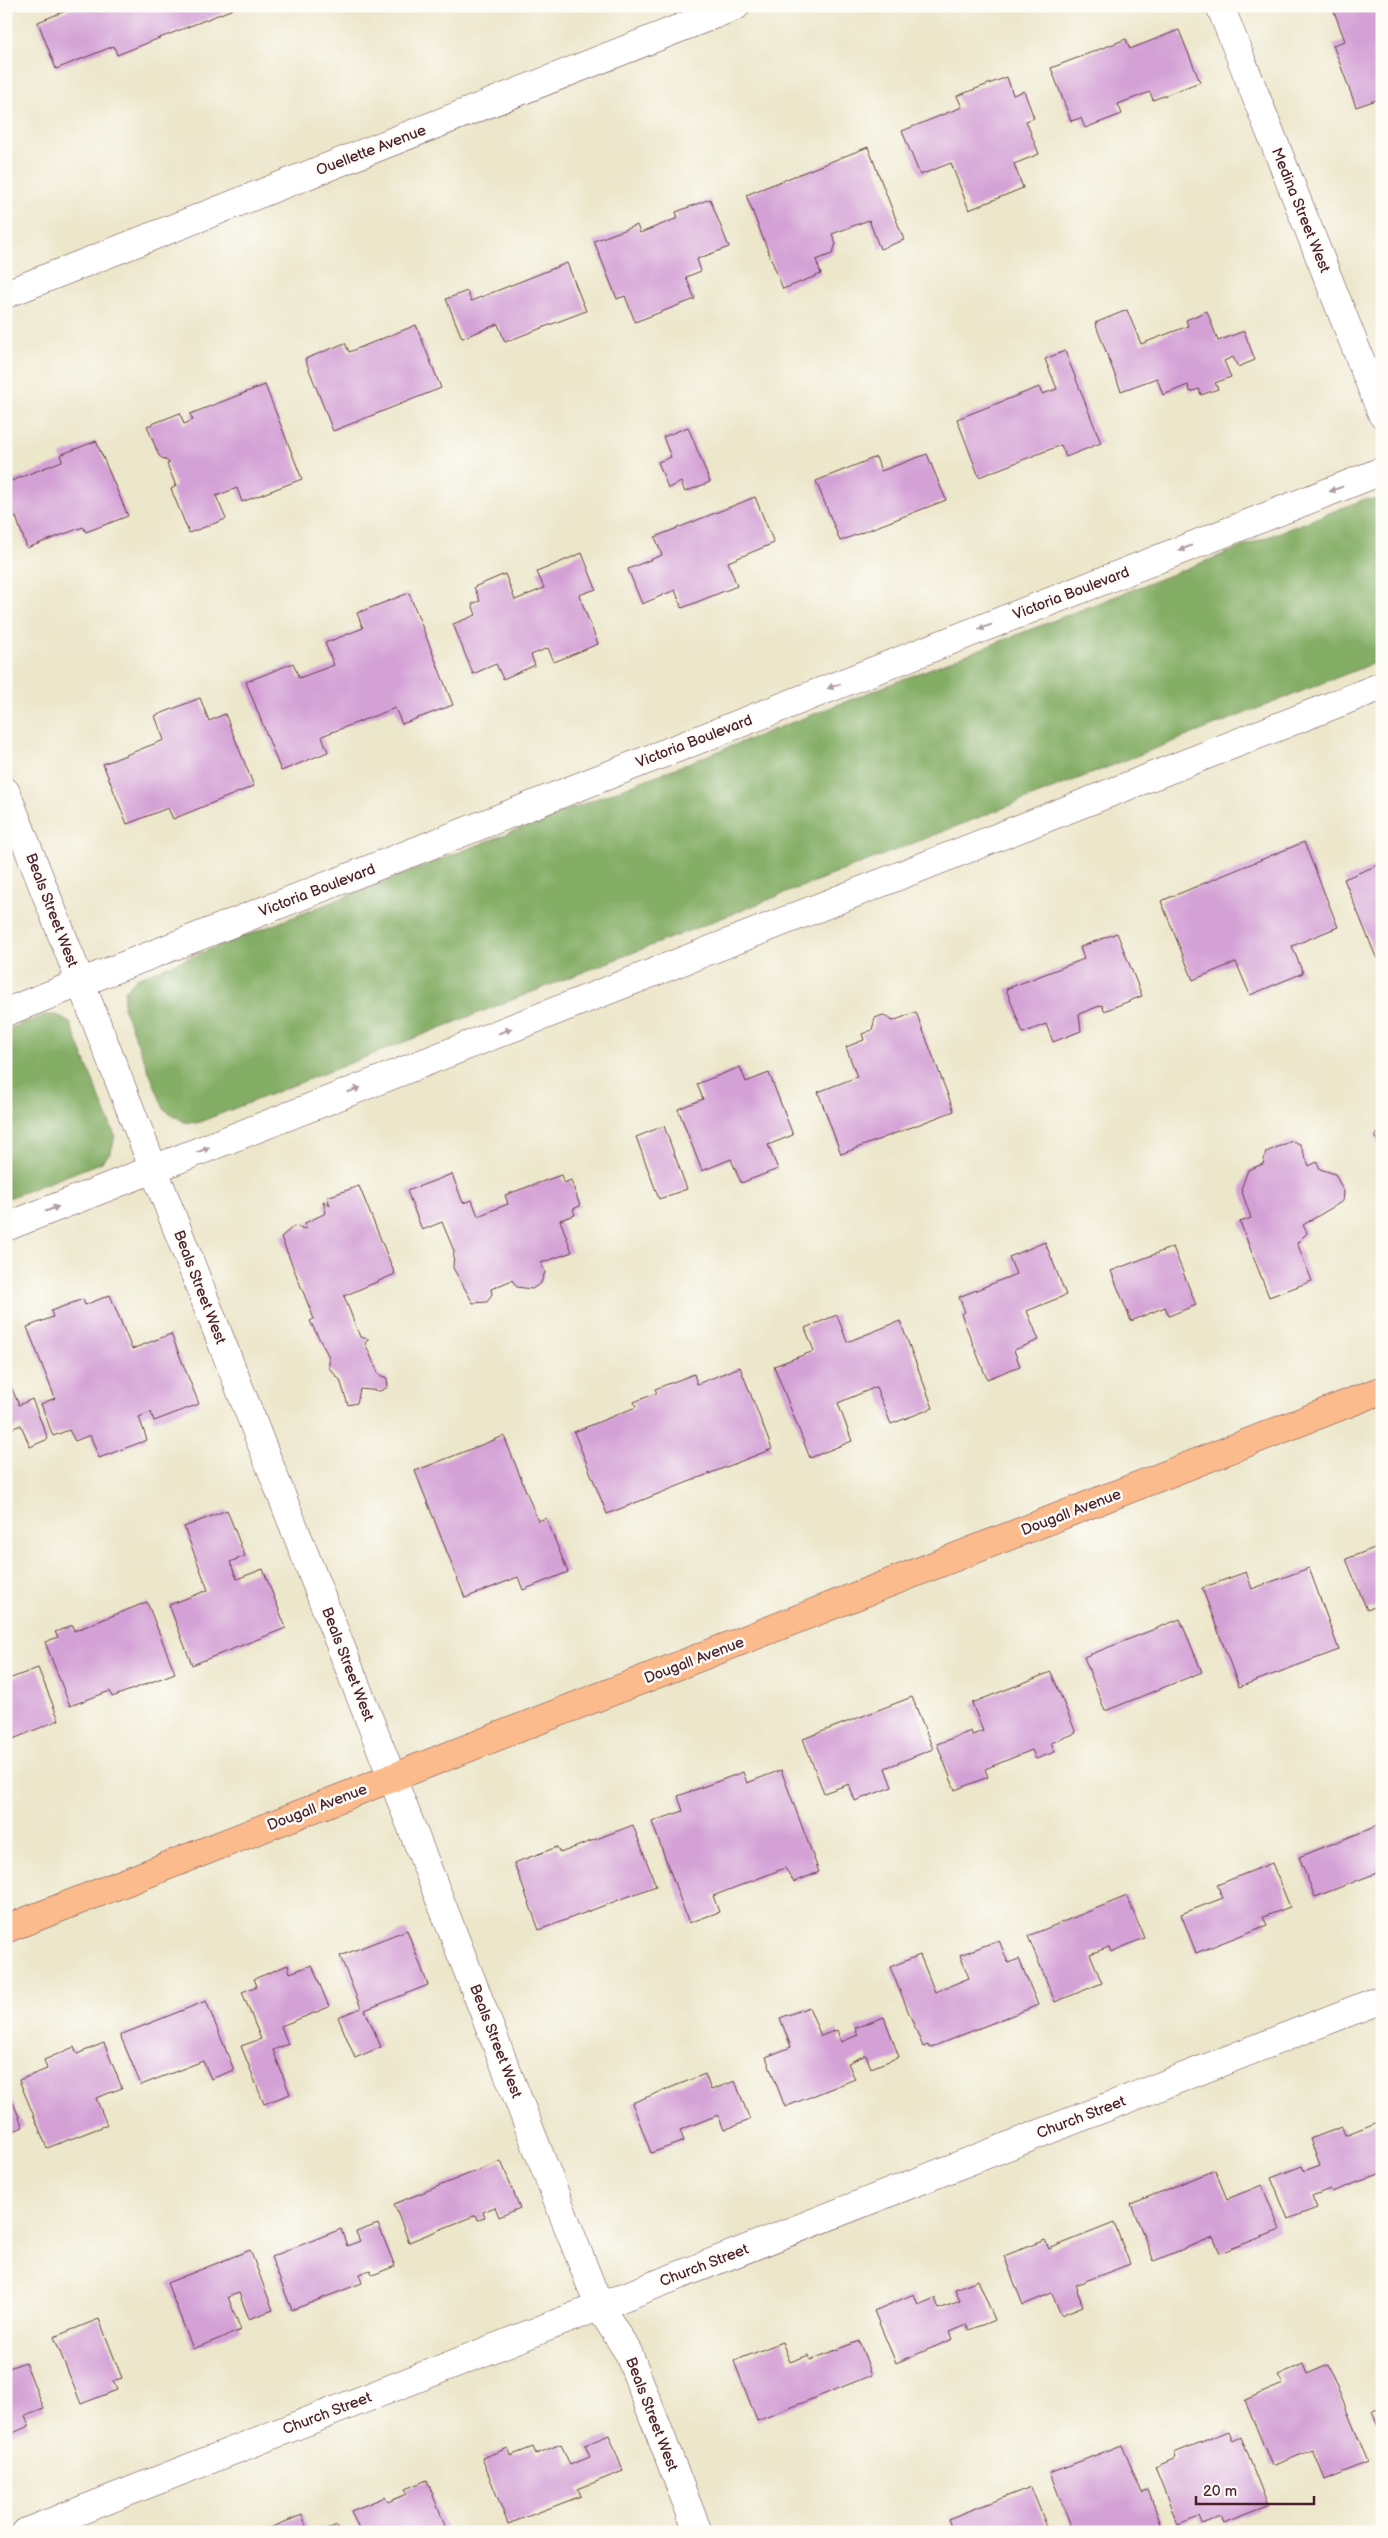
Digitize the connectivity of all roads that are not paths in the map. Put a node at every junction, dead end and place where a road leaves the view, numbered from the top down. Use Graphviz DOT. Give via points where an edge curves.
graph roads {
  1 [pos="736,6"];
  2 [pos="1220,6"];
  3 [pos="6,294"];
  4 [pos="1382,414"];
  5 [pos="1382,471"];
  6 [pos="1382,686"];
  7 [pos="6,792"];
  8 [pos="81,983"];
  9 [pos="6,1012"];
  10 [pos="154,1169"];
  11 [pos="6,1227"];
  12 [pos="1382,1390"];
  13 [pos="392,1778"];
  14 [pos="6,1929"];
  15 [pos="1382,1999"];
  16 [pos="599,2306"];
  17 [pos="26,2532"];
  18 [pos="698,2532"];
  1 -- 3 [label="street, Ouellette Avenue"];
  2 -- 4 [label="street, Medina Street West"];
  5 -- 8 [label="street, Victoria Boulevard, one-way"];
  10 -- 6 [label="street, one-way"];
  7 -- 8 [label="street, Beals Street West"];
  8 -- 9 [label="street, Victoria Boulevard"];
  8 -- 10 [label="street, Beals Street West"];
  11 -- 10 [label="street, one-way"];
  10 -- 13 [label="street, Beals Street West"];
  12 -- 13 [label="main road, Dougall Avenue"];
  13 -- 14 [label="main road, Dougall Avenue"];
  13 -- 16 [label="street, Beals Street West"];
  15 -- 16 [label="street, Church Street"];
  16 -- 17 [label="street, Church Street"];
  16 -- 18 [label="street, Beals Street West" via="628,2352"];
}
